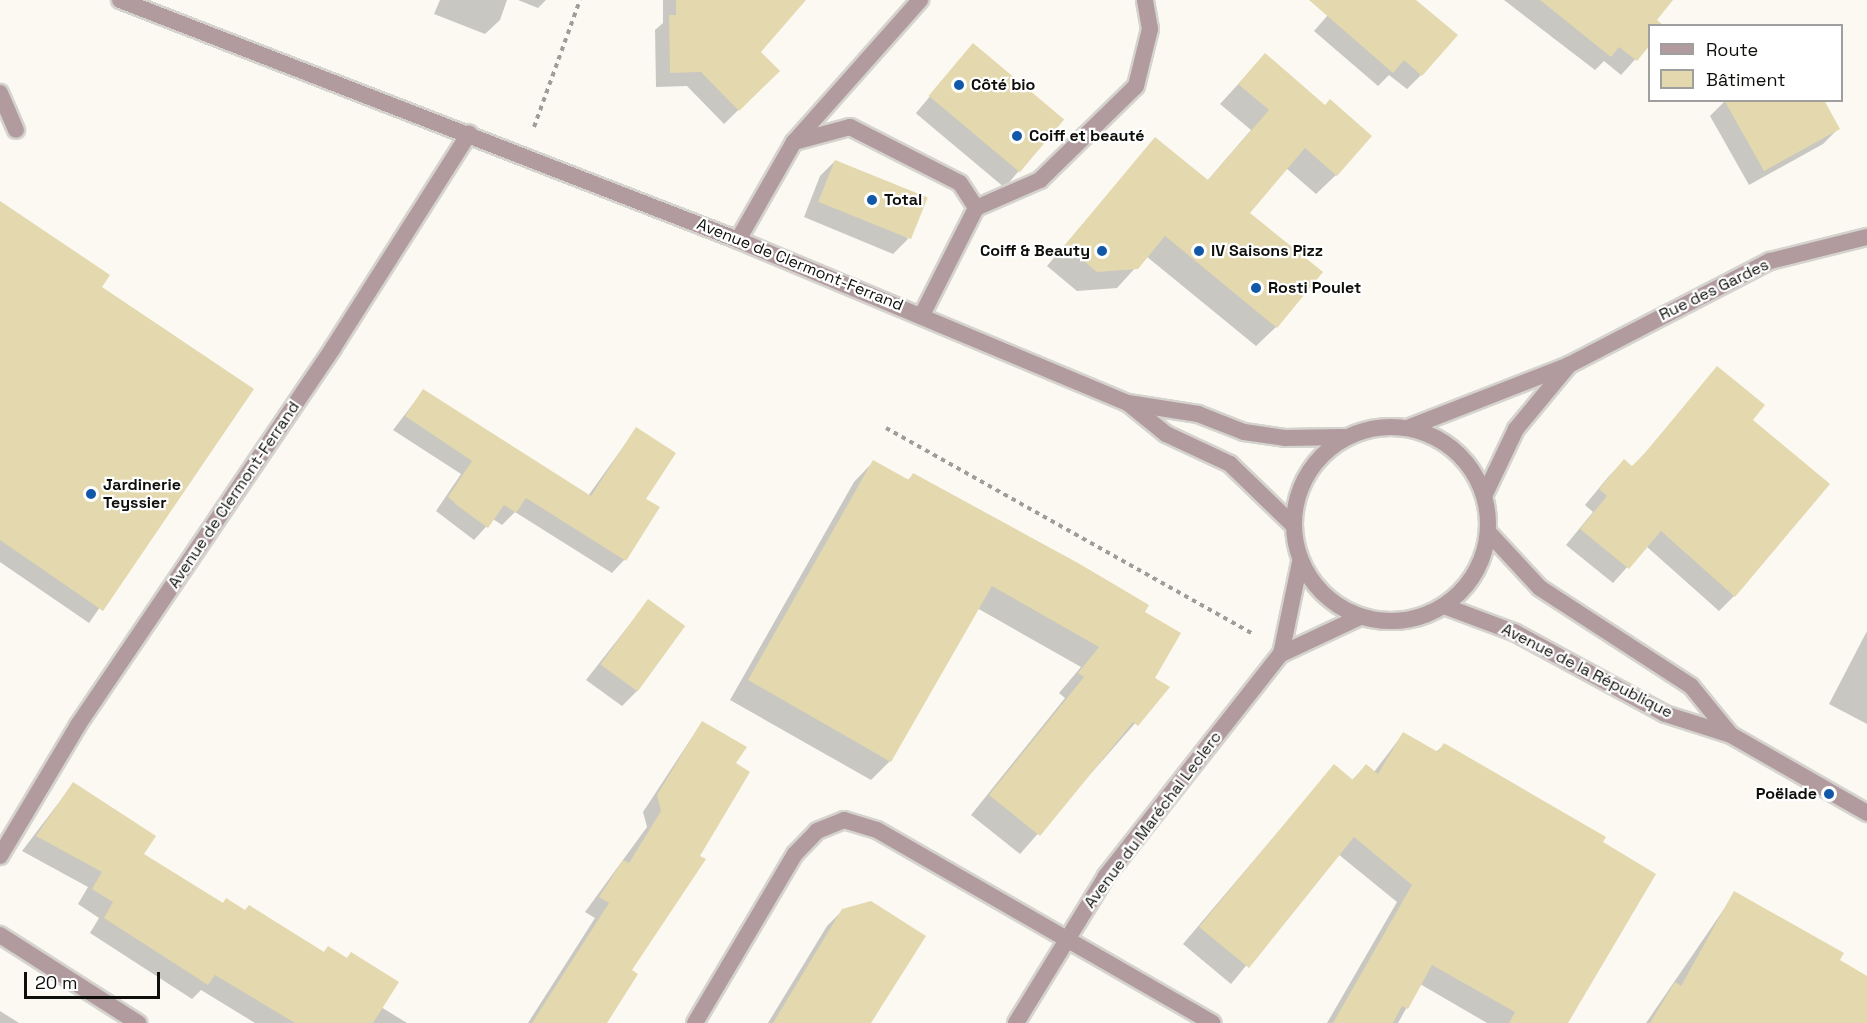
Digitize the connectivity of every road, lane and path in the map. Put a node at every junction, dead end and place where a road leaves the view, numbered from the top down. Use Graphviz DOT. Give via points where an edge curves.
graph roads {
  1 [pos="120,0"];
  2 [pos="580,0"];
  3 [pos="920,0"];
  4 [pos="1145,0"];
  5 [pos="0,93"];
  6 [pos="16,130"];
  7 [pos="469,134"];
  8 [pos="794,142"];
  9 [pos="523,156"];
  10 [pos="976,208"];
  11 [pos="1867,237"];
  12 [pos="738,240"];
  13 [pos="922,315"];
  14 [pos="1569,365"];
  15 [pos="1128,403"];
  16 [pos="1410,427"];
  17 [pos="886,428"];
  18 [pos="1344,436"];
  19 [pos="1485,494"];
  20 [pos="1293,524"];
  21 [pos="1489,533"];
  22 [pos="1300,562"];
  23 [pos="1444,606"];
  24 [pos="1360,617"];
  25 [pos="1257,636"];
  26 [pos="1281,654"];
  27 [pos="1731,735"];
  28 [pos="1867,813"];
  29 [pos="0,856"];
  30 [pos="0,935"];
  31 [pos="1067,938"];
  32 [pos="138,1023"];
  33 [pos="695,1023"];
  34 [pos="1016,1023"];
  35 [pos="1212,1023"];
  1 -- 7 [label="street, Avenue de Clermont-Ferrand"];
  2 -- 9 [label="path"];
  3 -- 8 [label="street"];
  4 -- 10 [label="street" via="1150,29 1136,86 1040,180"];
  5 -- 6 [label="street"];
  7 -- 9 [label="street, Avenue de Clermont-Ferrand"];
  7 -- 29 [label="street, Avenue de Clermont-Ferrand" via="333,348 78,725"];
  8 -- 10 [label="street" via="850,127 960,183"];
  8 -- 12 [label="street"];
  9 -- 12 [label="street, Avenue de Clermont-Ferrand"];
  10 -- 13 [label="street"];
  11 -- 14 [label="street, Rue des Gardes" via="1770,261"];
  12 -- 13 [label="street, Avenue de Clermont-Ferrand"];
  13 -- 15 [label="street, Avenue de Clermont-Ferrand"];
  14 -- 16 [label="street, Rue des Gardes"];
  14 -- 19 [label="street, Rue des Gardes" via="1516,429"];
  15 -- 18 [label="street, Avenue de Clermont-Ferrand" via="1198,414 1244,432 1285,438"];
  15 -- 20 [label="street, Avenue de Clermont-Ferrand" via="1166,435 1230,464"];
  16 -- 18 [label="street" via="1376,426"];
  16 -- 19 [label="street" via="1443,440 1468,463"];
  17 -- 25 [label="path"];
  18 -- 20 [label="street" via="1317,459 1298,489"];
  19 -- 21 [label="street"];
  20 -- 22 [label="street"];
  21 -- 23 [label="street" via="1466,587"];
  21 -- 27 [label="street, Avenue de la République" via="1540,588 1691,686"];
  22 -- 24 [label="street" via="1335,605"];
  22 -- 26 [label="street, Avenue du Maréchal Leclerc"];
  23 -- 24 [label="street" via="1418,618"];
  23 -- 27 [label="street, Avenue de la République" via="1514,632 1665,714"];
  24 -- 26 [label="street, Avenue du Maréchal Leclerc"];
  26 -- 31 [label="street, Avenue du Maréchal Leclerc" via="1106,876"];
  27 -- 28 [label="street, Avenue de la République"];
  30 -- 32 [label="street"];
  31 -- 33 [label="street" via="877,830 844,820 817,831 795,854"];
  31 -- 34 [label="street, Avenue du Maréchal Leclerc"];
  31 -- 35 [label="street"];
}
